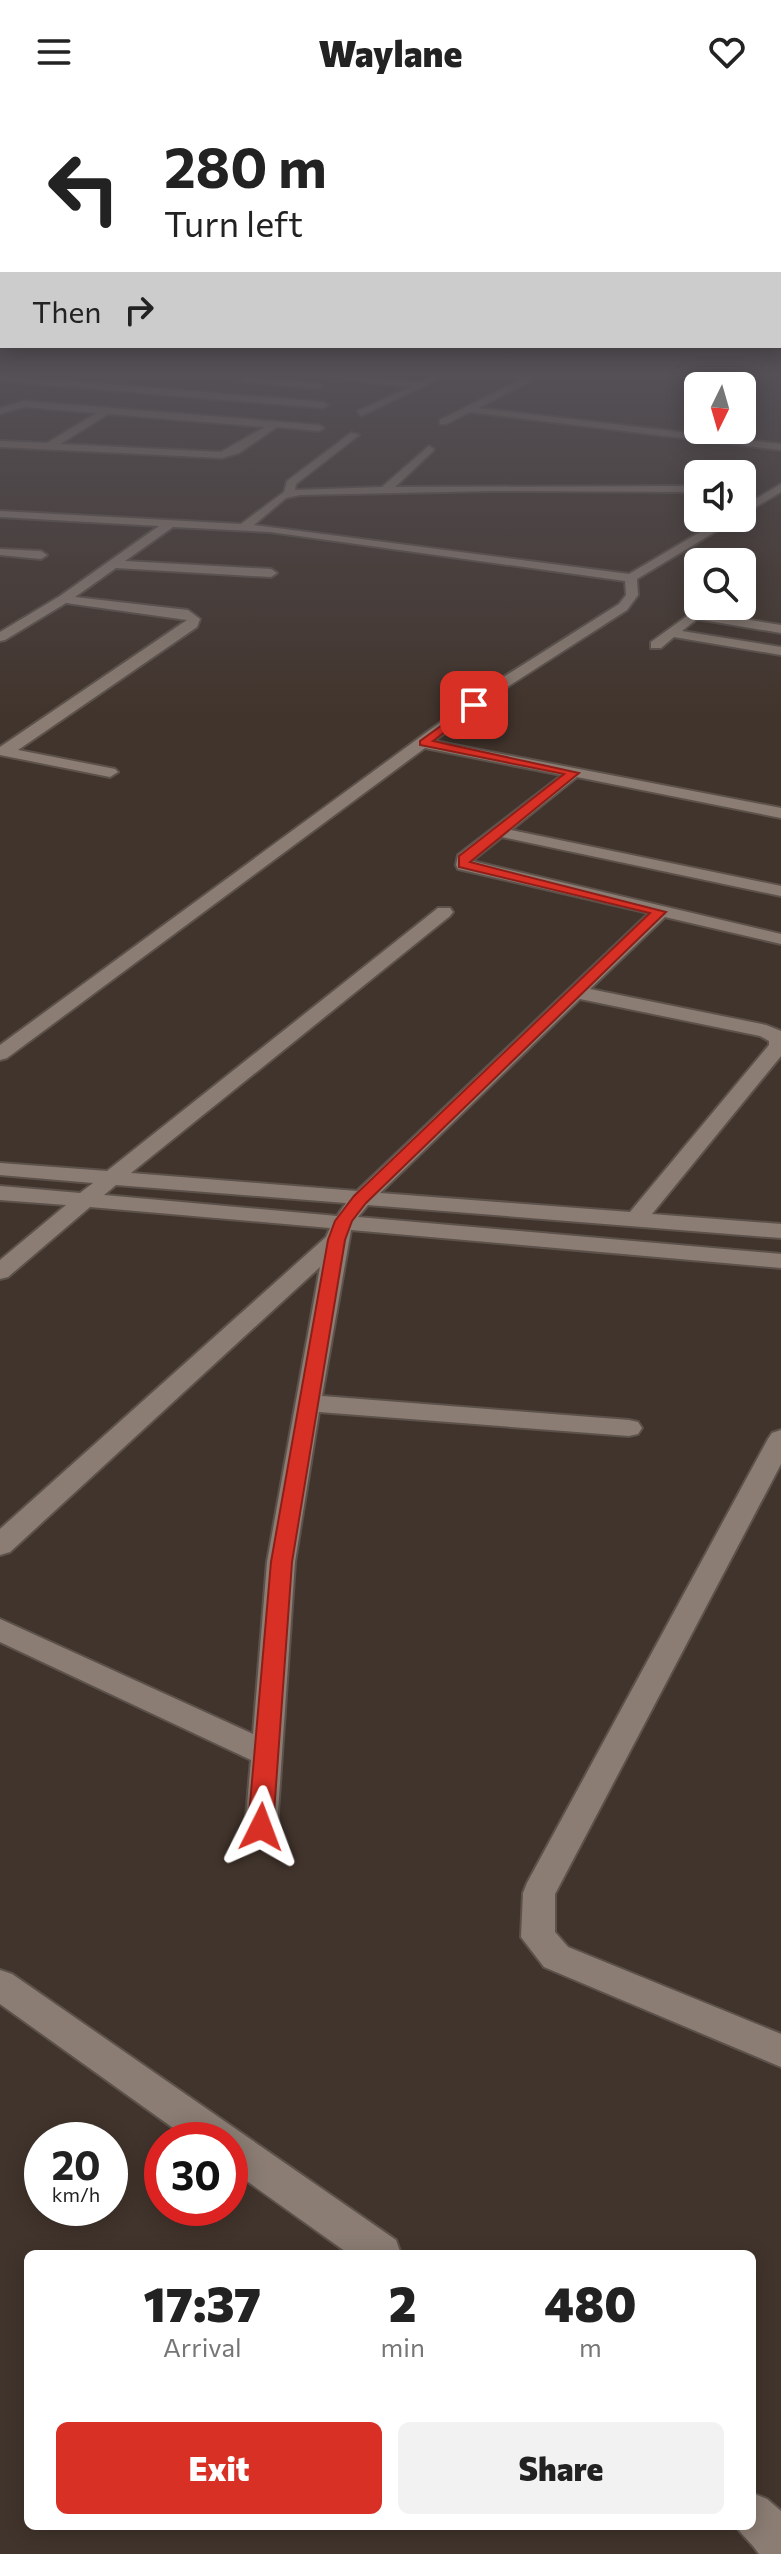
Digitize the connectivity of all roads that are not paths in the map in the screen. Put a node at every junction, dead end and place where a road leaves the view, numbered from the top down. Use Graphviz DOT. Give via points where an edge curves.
graph roads {
  1 [pos="290,488"];
  2 [pos="684,489"];
  3 [pos="777,489"];
  4 [pos="385,490"];
  5 [pos="289,494"];
  6 [pos="758,496"];
  7 [pos="781,505"];
  8 [pos="0,514"];
  9 [pos="171,523"];
  10 [pos="244,527"];
  11 [pos="708,532"];
  12 [pos="0,552"];
  13 [pos="41,555"];
  14 [pos="114,564"];
  15 [pos="271,573"];
  16 [pos="631,578"];
  17 [pos="64,599"];
  18 [pos="781,629"];
  19 [pos="671,633"];
  20 [pos="0,636"];
  21 [pos="656,645"];
  22 [pos="781,651"];
  23 [pos="424,743"];
  24 [pos="3,751"];
  25 [pos="110,772"];
  26 [pos="573,773"];
  27 [pos="781,813"];
  28 [pos="500,832"];
  29 [pos="781,891"];
  30 [pos="444,912"];
  31 [pos="660,912"];
  32 [pos="781,939"];
  33 [pos="575,992"];
  34 [pos="0,1054"];
  35 [pos="0,1169"];
  36 [pos="109,1180"];
  37 [pos="0,1193"];
  38 [pos="360,1200"];
  39 [pos="84,1202"];
  40 [pos="636,1219"];
  41 [pos="340,1230"];
  42 [pos="781,1231"];
  43 [pos="781,1261"];
  44 [pos="0,1272"];
  45 [pos="308,1403"];
  46 [pos="629,1428"];
  47 [pos="781,1439"];
  48 [pos="0,1545"];
  49 [pos="0,1630"];
  50 [pos="264,1753"];
  51 [pos="261,1827"];
  52 [pos="0,1985"];
  53 [pos="781,2051"];
  54 [pos="194,2122"];
  55 [pos="248,2160"];
  56 [pos="376,2250"];
  57 [pos="756,2517"];
  58 [pos="781,2549"];
  1 -- 5 [label="street"];
  2 -- 4 [label="street"];
  3 -- 6 [label="street"];
  4 -- 5 [label="street"];
  5 -- 10 [label="street"];
  6 -- 7 [label="street"];
  8 -- 9 [label="street"];
  9 -- 10 [label="street"];
  9 -- 14 [label="street"];
  10 -- 16 [label="street"];
  11 -- 16 [label="street"];
  12 -- 13 [label="street"];
  14 -- 15 [label="street"];
  14 -- 17 [label="street"];
  16 -- 23 [label="street" via="632,595 623,607 499,686"];
  17 -- 20 [label="street"];
  17 -- 24 [label="street" via="188,614 194,619"];
  18 -- 19 [label="street" via="694,615"];
  19 -- 21 [label="street"];
  19 -- 22 [label="street"];
  23 -- 26 [label="street"];
  23 -- 34 [label="street"];
  24 -- 25 [label="street"];
  26 -- 27 [label="street"];
  26 -- 28 [label="street"];
  28 -- 29 [label="street"];
  28 -- 31 [label="street" via="464,859 464,865"];
  30 -- 36 [label="street"];
  31 -- 32 [label="street"];
  31 -- 33 [label="street"];
  33 -- 38 [label="street"];
  33 -- 40 [label="street" via="779,1038 779,1046"];
  35 -- 36 [label="street"];
  36 -- 38 [label="street"];
  36 -- 39 [label="street"];
  37 -- 39 [label="street"];
  38 -- 40 [label="street"];
  38 -- 41 [label="street"];
  39 -- 41 [label="street"];
  39 -- 44 [label="street"];
  40 -- 42 [label="street"];
  41 -- 43 [label="street"];
  41 -- 45 [label="street"];
  41 -- 48 [label="street"];
  45 -- 46 [label="street"];
  45 -- 50 [label="street" via="281,1562"];
  47 -- 53 [label="street" via="539,1893 538,1937 556,1957"];
  49 -- 50 [label="street"];
  50 -- 51 [label="street"];
  52 -- 54 [label="street"];
  55 -- 56 [label="street"];
  57 -- 58 [label="street"];
}
